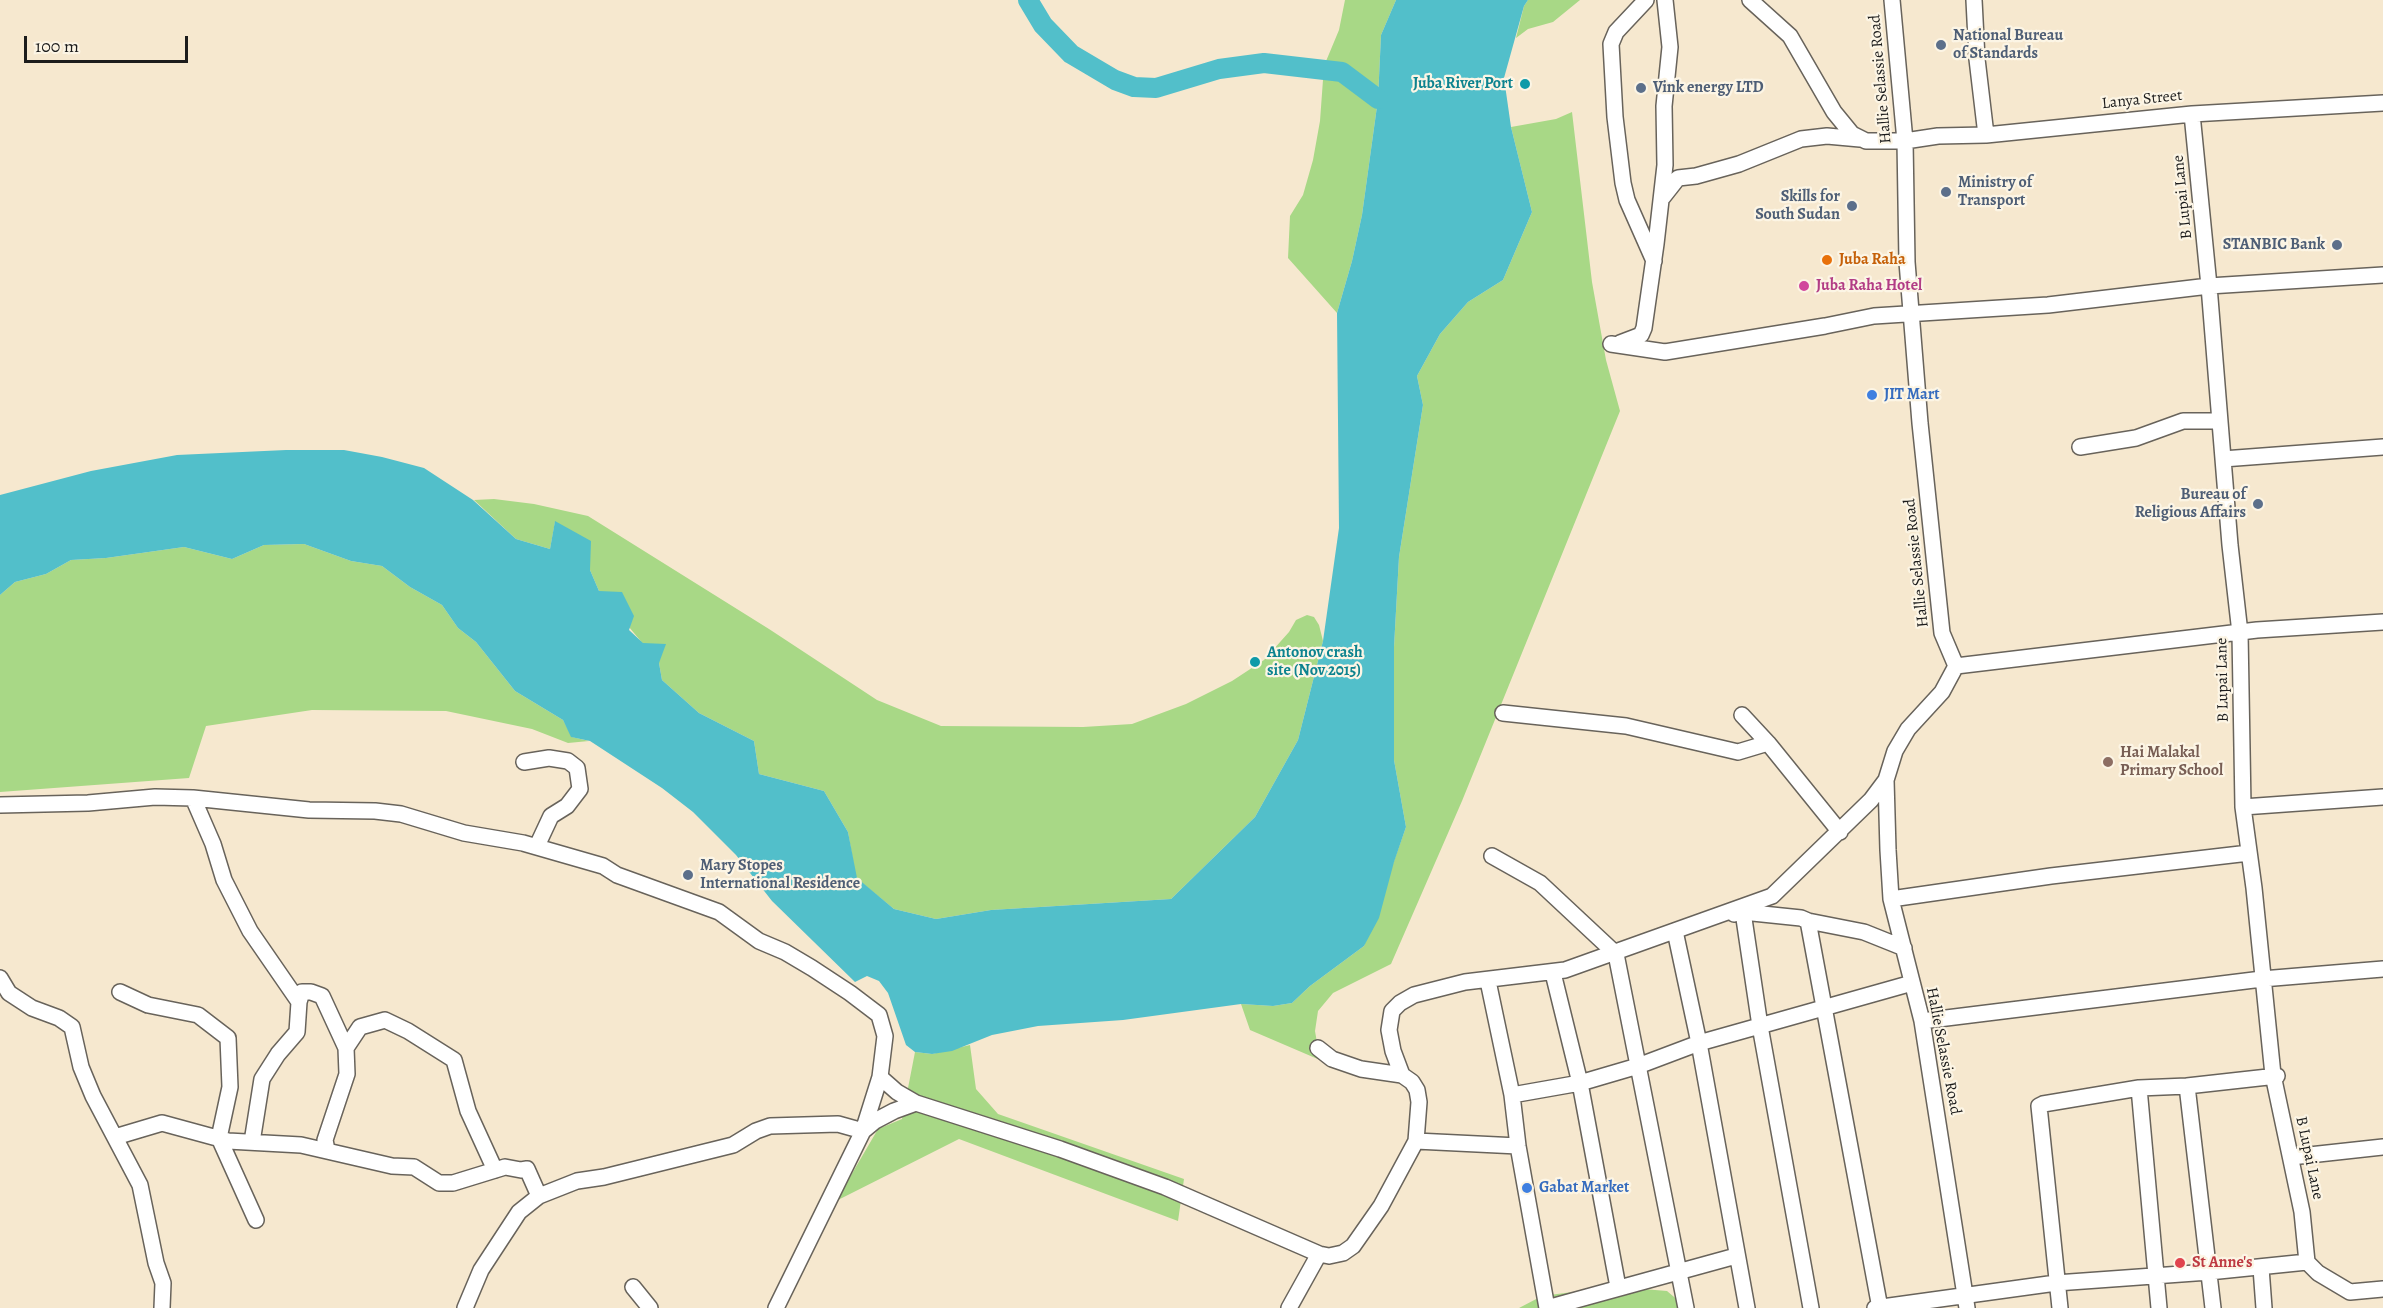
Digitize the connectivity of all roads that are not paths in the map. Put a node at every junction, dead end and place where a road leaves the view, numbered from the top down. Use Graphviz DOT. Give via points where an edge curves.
graph roads {
  1 [pos="1646,0"];
  2 [pos="1665,0"];
  3 [pos="1749,0"];
  4 [pos="1892,0"];
  5 [pos="1974,0"];
  6 [pos="2383,103"];
  7 [pos="2192,114"];
  8 [pos="1986,135"];
  9 [pos="1860,139"];
  10 [pos="1905,141"];
  11 [pos="1661,200"];
  12 [pos="1654,261"];
  13 [pos="2383,275"];
  14 [pos="2209,286"];
  15 [pos="1911,315"];
  16 [pos="2220,421"];
  17 [pos="2080,447"];
  18 [pos="2383,447"];
  19 [pos="2223,459"];
  20 [pos="2383,622"];
  21 [pos="2240,633"];
  22 [pos="1956,666"];
  23 [pos="1503,713"];
  24 [pos="1742,715"];
  25 [pos="1768,743"];
  26 [pos="524,762"];
  27 [pos="1886,780"];
  28 [pos="2383,797"];
  29 [pos="193,798"];
  30 [pos="0,805"];
  31 [pos="2243,807"];
  32 [pos="1840,832"];
  33 [pos="537,846"];
  34 [pos="2249,853"];
  35 [pos="1492,856"];
  36 [pos="1891,899"];
  37 [pos="1743,912"];
  38 [pos="1705,919"];
  39 [pos="1808,921"];
  40 [pos="1675,931"];
  41 [pos="1904,948"];
  42 [pos="1616,954"];
  43 [pos="2383,969"];
  44 [pos="1553,973"];
  45 [pos="0,978"];
  46 [pos="2262,979"];
  47 [pos="1488,981"];
  48 [pos="1912,984"];
  49 [pos="120,992"];
  50 [pos="299,1002"];
  51 [pos="1824,1009"];
  52 [pos="1922,1021"];
  53 [pos="1760,1026"];
  54 [pos="1699,1043"];
  55 [pos="346,1048"];
  56 [pos="1318,1048"];
  57 [pos="1638,1066"];
  58 [pos="1402,1075"];
  59 [pos="2273,1075"];
  60 [pos="880,1077"];
  61 [pos="1580,1083"];
  62 [pos="2187,1086"];
  63 [pos="2139,1088"];
  64 [pos="1512,1095"];
  65 [pos="916,1103"];
  66 [pos="863,1131"];
  67 [pos="115,1137"];
  68 [pos="219,1138"];
  69 [pos="1416,1141"];
  70 [pos="252,1142"];
  71 [pos="1518,1146"];
  72 [pos="2383,1147"];
  73 [pos="327,1150"];
  74 [pos="2291,1157"];
  75 [pos="495,1170"];
  76 [pos="539,1196"];
  77 [pos="256,1220"];
  78 [pos="1319,1254"];
  79 [pos="1736,1256"];
  80 [pos="2307,1262"];
  81 [pos="2261,1268"];
  82 [pos="1678,1271"];
  83 [pos="2209,1272"];
  84 [pos="2156,1275"];
  85 [pos="2056,1283"];
  86 [pos="633,1287"];
  87 [pos="1618,1287"];
  88 [pos="2383,1289"];
  89 [pos="2350,1292"];
  90 [pos="1966,1302"];
  91 [pos="162,1308"];
  92 [pos="465,1308"];
  93 [pos="650,1308"];
  94 [pos="776,1308"];
  95 [pos="1288,1308"];
  96 [pos="1686,1308"];
  97 [pos="1747,1308"];
  98 [pos="1811,1308"];
  99 [pos="1879,1308"];
  100 [pos="2060,1308"];
  101 [pos="2159,1308"];
  102 [pos="2213,1308"];
  103 [pos="2264,1308"];
  104 [pos="2353,1308"];
  1 -- 12 [label="street" via="1616,32 1611,44 1623,183"];
  2 -- 11 [label="street" via="1670,46"];
  3 -- 9 [label="street" via="1790,36 1834,112"];
  4 -- 10 [label="street, Hallie Selassie Road"];
  5 -- 8 [label="street"];
  6 -- 7 [label="street, Lanya Street"];
  7 -- 8 [label="street, Lanya Street"];
  7 -- 14 [label="street, B Lupai Lane"];
  8 -- 10 [label="street, Lanya Street"];
  9 -- 10 [label="street, Lanya Street"];
  9 -- 11 [label="street, Lanya Street" via="1801,139 1739,164 1678,178"];
  10 -- 15 [label="street, Hallie Selassie Road"];
  11 -- 12 [label="street"];
  12 -- 15 [label="street" via="1641,335 1611,344 1665,352 1874,316"];
  13 -- 14 [label="street"];
  14 -- 15 [label="street" via="2048,305"];
  14 -- 16 [label="street, B Lupai Lane"];
  15 -- 22 [label="street, Hallie Selassie Road" via="1942,633"];
  16 -- 17 [label="street" via="2183,421 2136,438"];
  16 -- 19 [label="street, B Lupai Lane"];
  18 -- 19 [label="street"];
  19 -- 21 [label="street, B Lupai Lane"];
  20 -- 21 [label="street"];
  21 -- 22 [label="street"];
  21 -- 31 [label="street, B Lupai Lane"];
  22 -- 27 [label="street, Hallie Selassie Road" via="1942,692 1908,729 1895,751"];
  23 -- 25 [label="street" via="1626,726 1738,752"];
  24 -- 25 [label="street"];
  25 -- 32 [label="street"];
  26 -- 33 [label="street" via="549,758 568,761 577,768 580,789 567,806 551,816"];
  27 -- 32 [label="street"];
  27 -- 36 [label="street, Hallie Selassie Road"];
  28 -- 31 [label="street"];
  29 -- 30 [label="street"];
  29 -- 33 [label="street" via="282,808 401,814 464,833"];
  29 -- 50 [label="street" via="224,879 250,931"];
  31 -- 34 [label="street, B Lupai Lane"];
  32 -- 38 [label="street" via="1772,896"];
  33 -- 60 [label="street" via="603,866 617,875 719,912 759,941 785,952 850,993 882,1021 885,1035"];
  34 -- 36 [label="street"];
  34 -- 46 [label="street, B Lupai Lane"];
  35 -- 42 [label="street" via="1540,883"];
  36 -- 41 [label="street, Hallie Selassie Road"];
  37 -- 38 [label="street"];
  37 -- 39 [label="street"];
  37 -- 53 [label="street"];
  38 -- 40 [label="street"];
  39 -- 41 [label="street" via="1864,932"];
  39 -- 51 [label="street"];
  40 -- 42 [label="street"];
  40 -- 54 [label="street"];
  41 -- 48 [label="street, Hallie Selassie Road"];
  42 -- 44 [label="street"];
  42 -- 57 [label="street"];
  43 -- 46 [label="street"];
  44 -- 47 [label="street"];
  44 -- 61 [label="street"];
  45 -- 67 [label="street" via="9,993 72,1027 81,1067"];
  46 -- 52 [label="street"];
  46 -- 59 [label="street, B Lupai Lane"];
  47 -- 58 [label="street" via="1464,982 1414,995 1392,1011 1389,1030"];
  47 -- 64 [label="street"];
  48 -- 51 [label="street"];
  48 -- 52 [label="street, Hallie Selassie Road"];
  49 -- 68 [label="street" via="148,1005 198,1015 228,1038 230,1087"];
  50 -- 55 [label="street" via="303,992 322,996"];
  50 -- 70 [label="street" via="297,1032 262,1078"];
  51 -- 53 [label="street"];
  51 -- 99 [label="street"];
  52 -- 90 [label="street, Hallie Selassie Road"];
  53 -- 54 [label="street"];
  53 -- 98 [label="street"];
  54 -- 57 [label="street"];
  54 -- 79 [label="street"];
  55 -- 73 [label="street" via="347,1074 325,1140"];
  55 -- 75 [label="street" via="360,1027 385,1020 454,1060 468,1111"];
  56 -- 58 [label="street" via="1332,1059 1361,1069"];
  57 -- 61 [label="street"];
  57 -- 82 [label="street"];
  58 -- 69 [label="street" via="1418,1090"];
  59 -- 62 [label="street" via="2277,1076"];
  59 -- 74 [label="street, B Lupai Lane"];
  60 -- 65 [label="street"];
  60 -- 66 [label="street"];
  61 -- 64 [label="street"];
  61 -- 87 [label="street"];
  62 -- 63 [label="street"];
  62 -- 83 [label="street"];
  63 -- 84 [label="street"];
  63 -- 85 [label="street" via="2039,1106"];
  64 -- 71 [label="street"];
  65 -- 66 [label="street" via="875,1121"];
  65 -- 78 [label="street" via="1165,1187"];
  66 -- 76 [label="street" via="838,1124 770,1126 733,1145 577,1180"];
  66 -- 94 [label="street"];
  67 -- 68 [label="street" via="162,1123"];
  67 -- 91 [label="street" via="140,1185 163,1283"];
  68 -- 70 [label="street"];
  68 -- 77 [label="street"];
  69 -- 71 [label="street"];
  69 -- 78 [label="street" via="1381,1206 1353,1246 1343,1253"];
  70 -- 73 [label="street"];
  71 -- 87 [label="street" via="1547,1308"];
  72 -- 74 [label="street"];
  73 -- 75 [label="street" via="392,1166 414,1167 439,1183 453,1183"];
  74 -- 80 [label="street, B Lupai Lane"];
  75 -- 76 [label="street" via="527,1169"];
  76 -- 92 [label="street" via="519,1212 481,1270"];
  78 -- 95 [label="street"];
  79 -- 82 [label="street"];
  79 -- 97 [label="street"];
  80 -- 81 [label="street"];
  80 -- 89 [label="street"];
  81 -- 83 [label="street"];
  81 -- 103 [label="street"];
  82 -- 87 [label="street"];
  82 -- 96 [label="street"];
  83 -- 84 [label="street"];
  83 -- 102 [label="street"];
  84 -- 85 [label="street"];
  84 -- 101 [label="street"];
  85 -- 90 [label="street"];
  85 -- 100 [label="street"];
  86 -- 93 [label="street"];
  88 -- 89 [label="street"];
  89 -- 104 [label="street"];
  90 -- 99 [label="street"];
}
